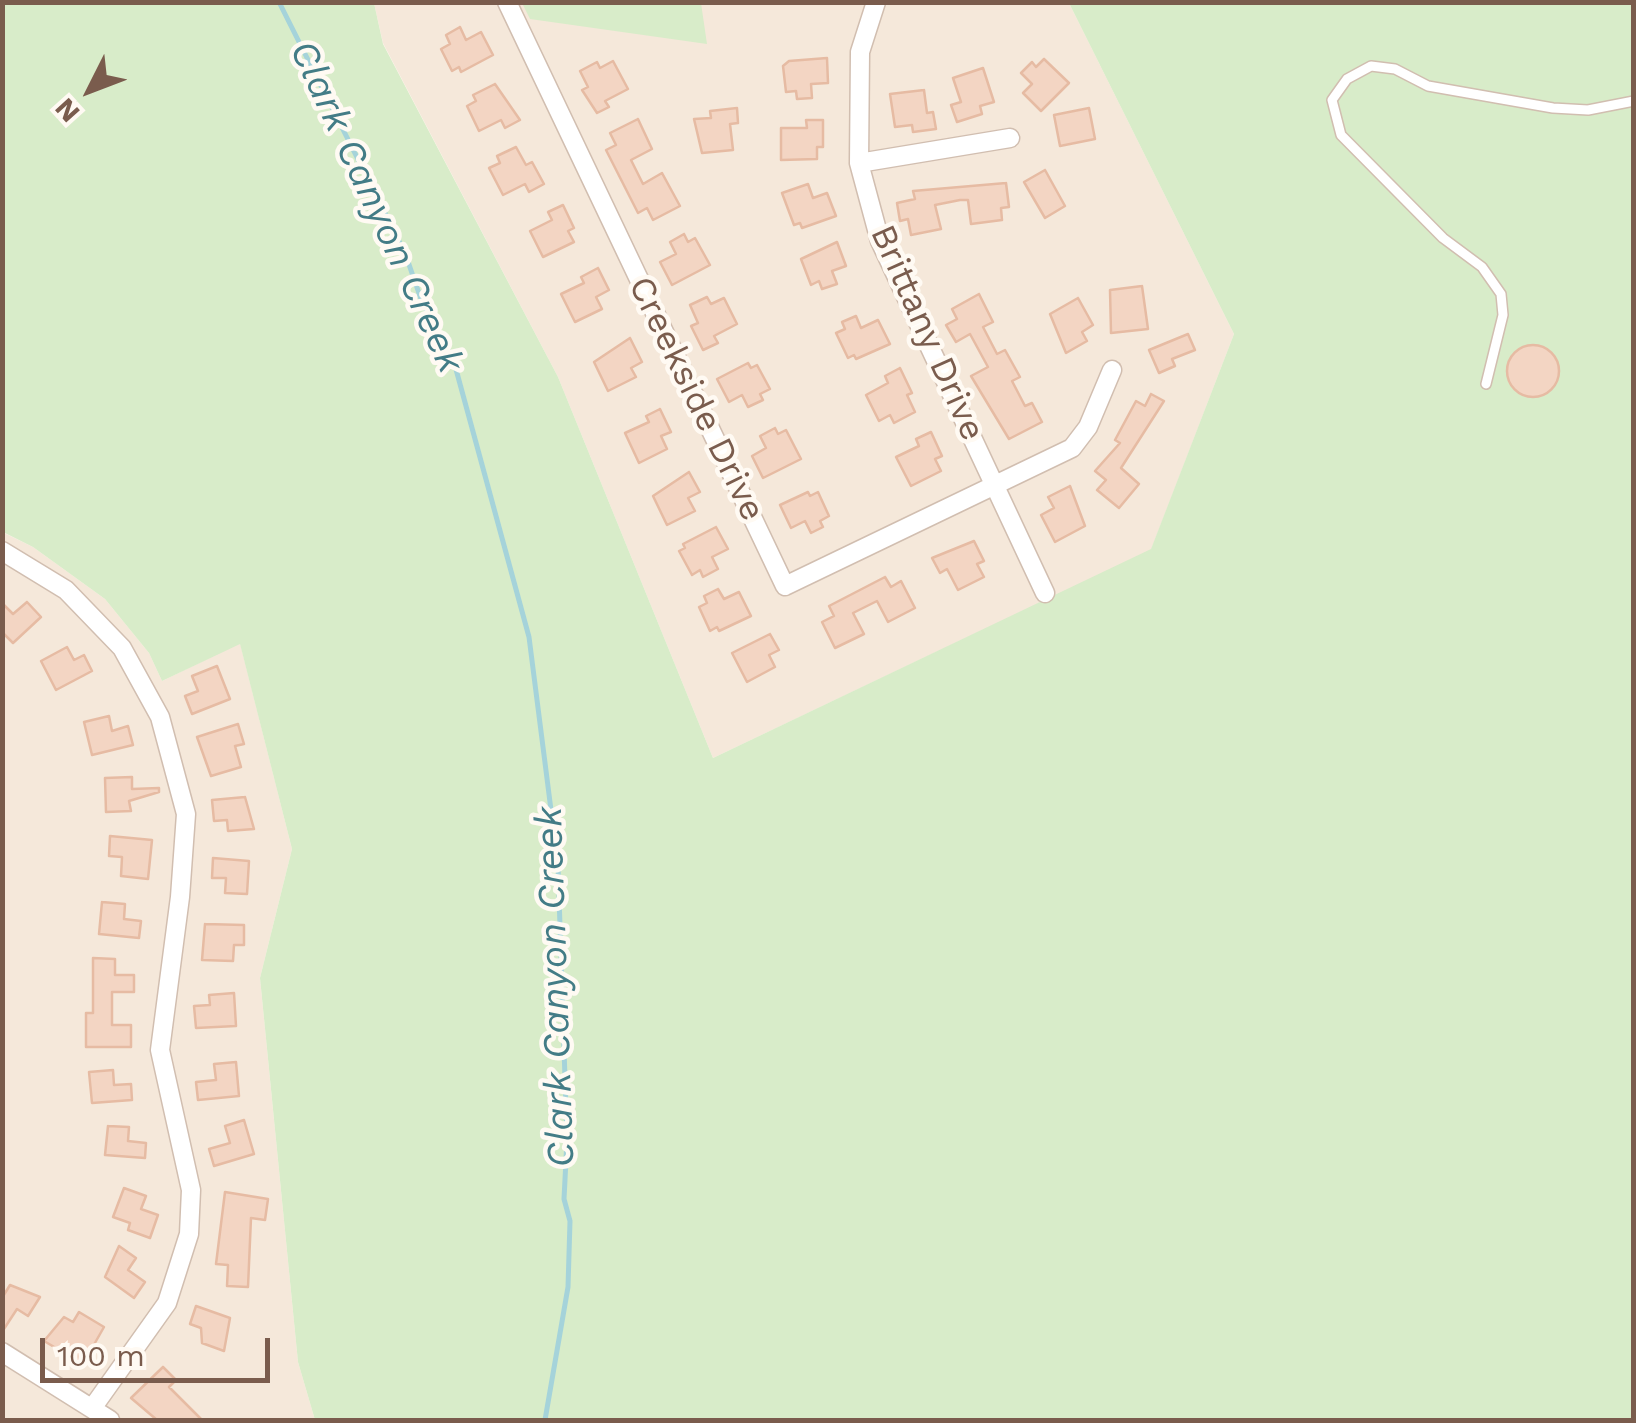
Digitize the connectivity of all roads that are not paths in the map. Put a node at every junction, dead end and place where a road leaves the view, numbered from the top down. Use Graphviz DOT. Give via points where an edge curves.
graph roads {
  1 [pos="507,2"];
  2 [pos="876,2"];
  3 [pos="1634,101"];
  4 [pos="1010,138"];
  5 [pos="860,163"];
  6 [pos="1112,370"];
  7 [pos="1486,384"];
  8 [pos="995,485"];
  9 [pos="2,551"];
  10 [pos="1045,593"];
  11 [pos="2,1352"];
  12 [pos="93,1407"];
  13 [pos="110,1420"];
  1 -- 8 [label="street, Creekside Drive" via="785,586"];
  2 -- 5 [label="street, Brittany Drive" via="860,52"];
  3 -- 7 [label="lane" via="1588,110 1553,108 1428,86 1370,66 1346,78 1332,100 1341,135 1443,238 1482,267 1501,294 1503,315"];
  4 -- 5 [label="street"];
  5 -- 8 [label="street, Brittany Drive" via="880,240"];
  6 -- 8 [label="street" via="1072,448"];
  8 -- 10 [label="street, Brittany Drive"];
  9 -- 12 [label="street" via="66,590 122,648 160,717 186,814 160,1050 191,1190 189,1234 167,1303"];
  11 -- 12 [label="street"];
  12 -- 13 [label="street"];
}
